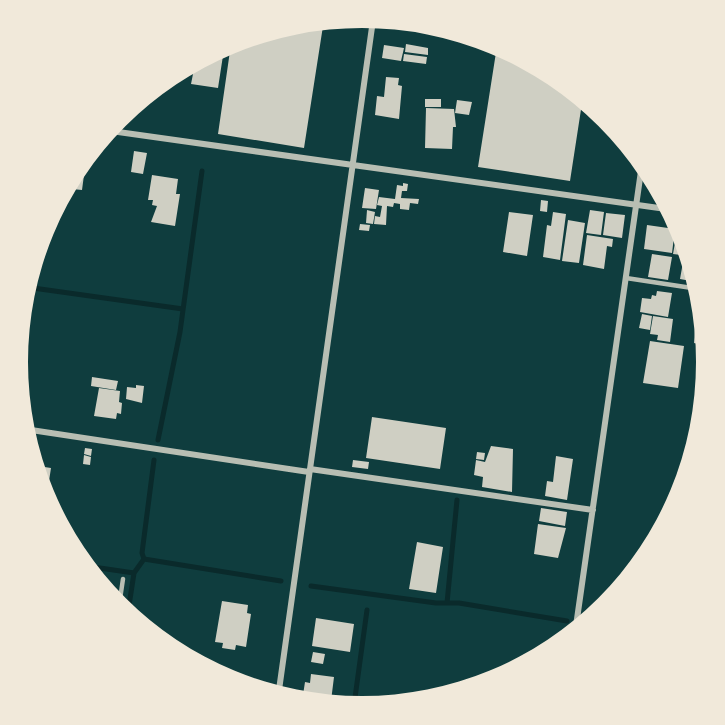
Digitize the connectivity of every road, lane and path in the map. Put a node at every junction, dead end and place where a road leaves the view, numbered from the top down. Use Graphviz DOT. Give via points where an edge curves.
graph roads {
  1 [pos="372,28"];
  2 [pos="120,132"];
  3 [pos="352,165"];
  4 [pos="640,177"];
  5 [pos="636,204"];
  6 [pos="658,208"];
  7 [pos="626,278"];
  8 [pos="688,287"];
  9 [pos="36,431"];
  10 [pos="309,470"];
  11 [pos="593,510"];
  12 [pos="123,579"];
  13 [pos="120,593"];
  14 [pos="577,619"];
  15 [pos="280,686"];
  1 -- 3 [label="street"];
  2 -- 3 [label="street"];
  3 -- 5 [label="street"];
  3 -- 10 [label="street"];
  4 -- 5 [label="street"];
  5 -- 6 [label="street"];
  5 -- 7 [label="street"];
  7 -- 8 [label="lane"];
  7 -- 11 [label="street"];
  9 -- 10 [label="street"];
  10 -- 11 [label="street"];
  10 -- 15 [label="street"];
  11 -- 14 [label="street"];
  12 -- 13 [label="lane"];
}
